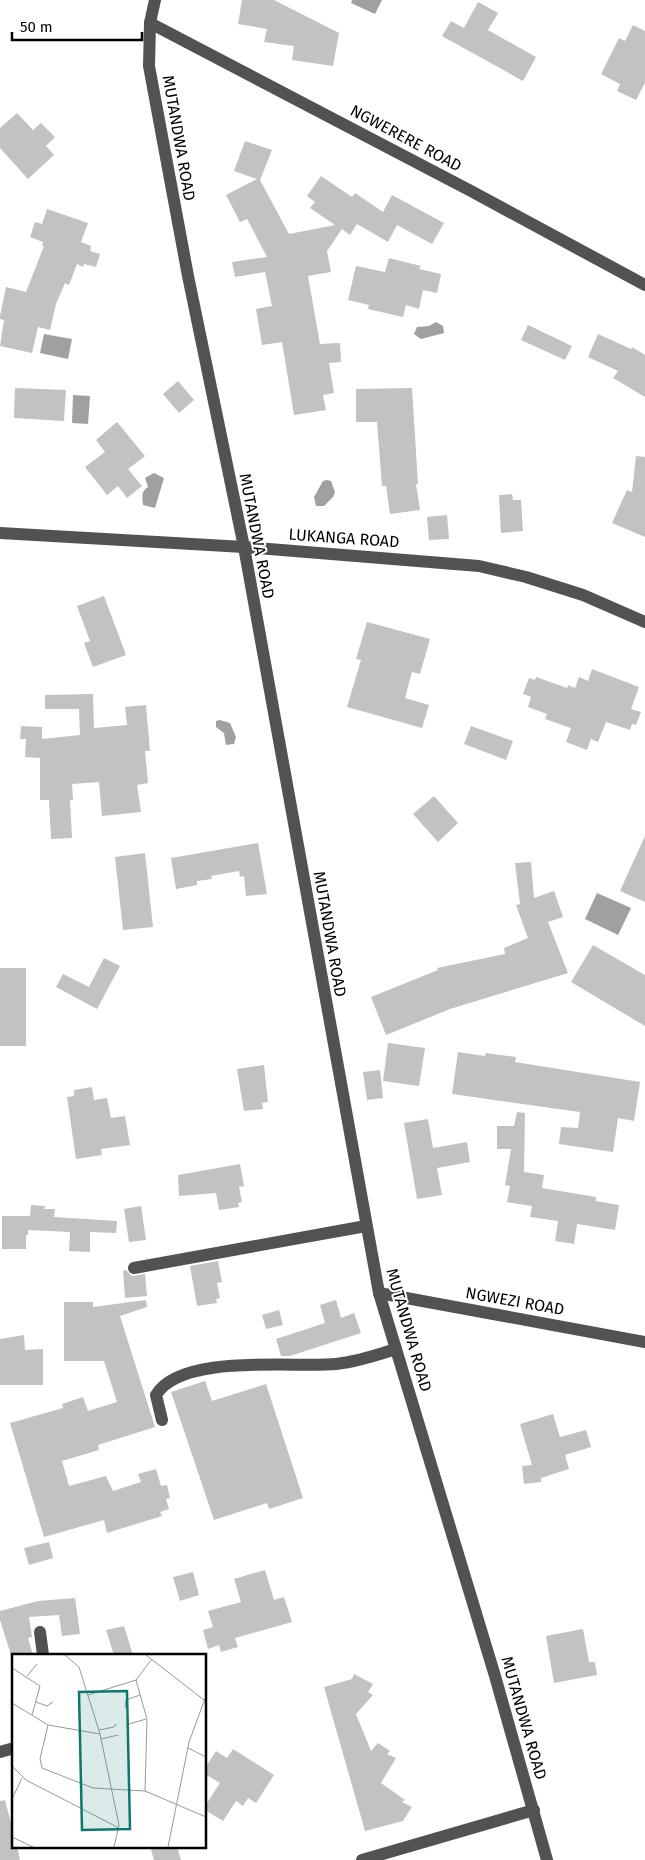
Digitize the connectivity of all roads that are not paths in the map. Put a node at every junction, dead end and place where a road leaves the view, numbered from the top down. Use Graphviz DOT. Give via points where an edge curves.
graph roads {
  1 [pos="155,0"];
  2 [pos="150,23"];
  3 [pos="645,285"];
  4 [pos="0,532"];
  5 [pos="244,547"];
  6 [pos="645,622"];
  7 [pos="366,1226"];
  8 [pos="134,1268"];
  9 [pos="379,1293"];
  10 [pos="645,1342"];
  11 [pos="396,1349"];
  12 [pos="162,1420"];
  13 [pos="40,1632"];
  14 [pos="43,1654"];
  15 [pos="534,1810"];
  16 [pos="362,1860"];
  17 [pos="548,1860"];
  1 -- 2 [label="street, MUTANDWA ROAD"];
  2 -- 3 [label="street, NGWERERE ROAD" via="471,190"];
  2 -- 5 [label="street, MUTANDWA ROAD" via="149,66"];
  4 -- 5 [label="street, LUKANGA ROAD"];
  5 -- 6 [label="street, LUKANGA ROAD" via="479,566 583,595"];
  5 -- 7 [label="street, MUTANDWA ROAD"];
  7 -- 8 [label="street"];
  7 -- 9 [label="street, MUTANDWA ROAD"];
  9 -- 10 [label="street, NGWEZI ROAD"];
  9 -- 11 [label="street, MUTANDWA ROAD"];
  11 -- 12 [label="street" via="337,1364 214,1368 184,1374 162,1386 156,1395"];
  11 -- 15 [label="street, MUTANDWA ROAD"];
  13 -- 14 [label="street"];
  15 -- 16 [label="street"];
  15 -- 17 [label="street, MUTANDWA ROAD"];
}
